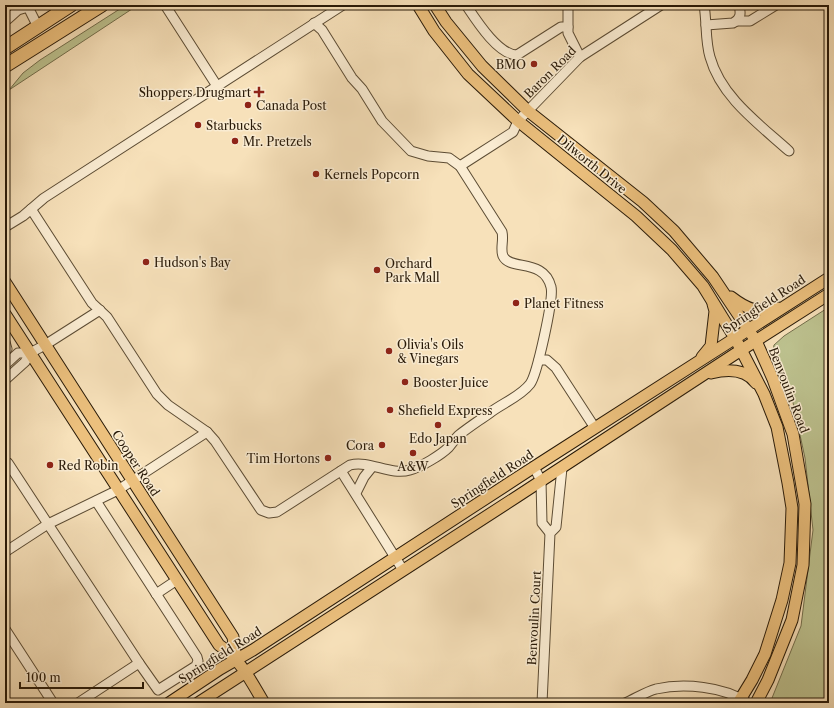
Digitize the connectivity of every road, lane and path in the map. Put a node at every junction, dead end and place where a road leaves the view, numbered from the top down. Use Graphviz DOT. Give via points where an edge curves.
graph roads {
  1 [pos="71,5"];
  2 [pos="102,5"];
  3 [pos="165,5"];
  4 [pos="343,5"];
  5 [pos="418,5"];
  6 [pos="435,5"];
  7 [pos="466,5"];
  8 [pos="568,5"];
  9 [pos="661,5"];
  10 [pos="704,5"];
  11 [pos="739,5"];
  12 [pos="776,5"];
  13 [pos="27,6"];
  14 [pos="55,9"];
  15 [pos="749,12"];
  16 [pos="6,19"];
  17 [pos="738,20"];
  18 [pos="314,23"];
  19 [pos="706,25"];
  20 [pos="38,27"];
  21 [pos="568,27"];
  22 [pos="5,48"];
  23 [pos="580,57"];
  24 [pos="5,66"];
  25 [pos="217,86"];
  26 [pos="528,111"];
  27 [pos="518,121"];
  28 [pos="789,150"];
  29 [pos="460,166"];
  30 [pos="31,209"];
  31 [pos="5,227"];
  32 [pos="829,278"];
  33 [pos="5,282"];
  34 [pos="725,293"];
  35 [pos="829,294"];
  36 [pos="712,301"];
  37 [pos="786,306"];
  38 [pos="100,310"];
  39 [pos="5,314"];
  40 [pos="749,329"];
  41 [pos="735,338"];
  42 [pos="756,341"];
  43 [pos="5,342"];
  44 [pos="45,345"];
  45 [pos="742,350"];
  46 [pos="5,352"];
  47 [pos="30,353"];
  48 [pos="539,360"];
  49 [pos="697,363"];
  50 [pos="5,365"];
  51 [pos="704,375"];
  52 [pos="5,380"];
  53 [pos="764,394"];
  54 [pos="595,428"];
  55 [pos="207,432"];
  56 [pos="5,465"];
  57 [pos="372,467"];
  58 [pos="534,467"];
  59 [pos="562,468"];
  60 [pos="341,471"];
  61 [pos="132,481"];
  62 [pos="541,481"];
  63 [pos="118,490"];
  64 [pos="356,493"];
  65 [pos="96,501"];
  66 [pos="48,524"];
  67 [pos="550,533"];
  68 [pos="5,552"];
  69 [pos="396,556"];
  70 [pos="404,570"];
  71 [pos="177,580"];
  72 [pos="156,594"];
  73 [pos="5,629"];
  74 [pos="236,661"];
  75 [pos="140,663"];
  76 [pos="245,672"];
  77 [pos="742,701"];
  78 [pos="53,703"];
  79 [pos="78,703"];
  80 [pos="169,703"];
  81 [pos="198,703"];
  82 [pos="264,703"];
  83 [pos="542,703"];
  84 [pos="625,703"];
  85 [pos="756,703"];
  1 -- 14 [label="highway"];
  2 -- 24 [label="highway"];
  3 -- 25 [label="street"];
  4 -- 18 [label="street"];
  5 -- 27 [label="main road, Dilworth Drive" via="434,31 468,74"];
  6 -- 26 [label="main road, Dilworth Drive" via="482,66"];
  7 -- 21 [label="street" via="494,42 504,51 515,55 561,28"];
  8 -- 21 [label="street"];
  9 -- 23 [label="street, Baron Road"];
  10 -- 19 [label="street"];
  11 -- 17 [label="street"];
  12 -- 17 [label="street" via="750,21"];
  13 -- 16 [label="street"];
  13 -- 20 [label="street"];
  14 -- 20 [label="highway"];
  15 -- 17 [label="street"];
  17 -- 19 [label="street" via="733,23"];
  18 -- 25 [label="street"];
  18 -- 29 [label="street" via="322,30 382,121 411,151 449,158"];
  19 -- 28 [label="street" via="710,58 723,87 740,106"];
  20 -- 22 [label="highway"];
  21 -- 23 [label="street" via="568,33"];
  23 -- 26 [label="street, Baron Road"];
  25 -- 30 [label="street" via="44,198"];
  26 -- 27 [label="street, Baron Road"];
  26 -- 34 [label="main road, Dilworth Drive" via="643,202 674,231"];
  27 -- 29 [label="street, Baron Road" via="512,132"];
  27 -- 36 [label="main road, Dilworth Drive" via="641,220 672,250 703,286"];
  29 -- 48 [label="street" via="502,232 502,252 505,258 511,263 536,268 545,275 550,284 552,298"];
  30 -- 31 [label="street"];
  30 -- 38 [label="street" via="92,304"];
  32 -- 37 [label="main road, Springfield Road"];
  33 -- 44 [label="main road, Cooper Road"];
  34 -- 37 [label="main road" via="753,310 764,311"];
  34 -- 40 [label="main road, Dilworth Drive"];
  35 -- 42 [label="main road"];
  36 -- 41 [label="main road, Dilworth Drive"];
  36 -- 49 [label="main road" via="715,311 711,346"];
  37 -- 40 [label="main road, Springfield Road"];
  38 -- 44 [label="street"];
  38 -- 55 [label="street" via="162,400"];
  39 -- 47 [label="main road"];
  40 -- 41 [label="main road, Springfield Road"];
  40 -- 42 [label="main road, Dilworth Drive"];
  41 -- 45 [label="main road, Dilworth Drive"];
  41 -- 49 [label="main road, Springfield Road"];
  42 -- 45 [label="main road"];
  42 -- 85 [label="main road, Benvoulin Road" via="793,434 805,504 803,565 792,620"];
  43 -- 46 [label="street"];
  44 -- 47 [label="street"];
  44 -- 61 [label="main road, Cooper Road"];
  45 -- 51 [label="main road"];
  45 -- 53 [label="main road, Benvoulin Road"];
  47 -- 50 [label="street" via="18,353"];
  47 -- 52 [label="street" via="25,362"];
  47 -- 63 [label="main road"];
  48 -- 54 [label="street" via="546,360 556,368"];
  48 -- 57 [label="street" via="533,380 527,388 462,432 445,450 408,471"];
  49 -- 54 [label="main road, Springfield Road"];
  51 -- 53 [label="main road" via="721,370 744,373 753,379"];
  51 -- 59 [label="main road"];
  53 -- 77 [label="main road, Benvoulin Road" via="777,427 792,508 790,563 782,600 765,654"];
  54 -- 58 [label="main road, Springfield Road"];
  55 -- 60 [label="street" via="256,504 265,512 277,512"];
  55 -- 61 [label="street"];
  56 -- 66 [label="street" via="8,463"];
  57 -- 60 [label="street" via="352,464"];
  57 -- 64 [label="street" via="364,476"];
  58 -- 62 [label="street, Benvoulin Court"];
  58 -- 69 [label="main road, Springfield Road"];
  59 -- 62 [label="main road"];
  59 -- 67 [label="street, Benvoulin Court" via="556,527"];
  60 -- 64 [label="street"];
  61 -- 63 [label="street"];
  61 -- 74 [label="main road, Cooper Road" via="233,637"];
  62 -- 67 [label="street, Benvoulin Court" via="542,523"];
  62 -- 70 [label="main road"];
  63 -- 65 [label="street"];
  63 -- 71 [label="main road"];
  64 -- 69 [label="street"];
  65 -- 66 [label="street"];
  65 -- 72 [label="street"];
  66 -- 68 [label="street"];
  66 -- 75 [label="street"];
  67 -- 83 [label="street, Benvoulin Court"];
  69 -- 70 [label="street"];
  69 -- 74 [label="main road, Springfield Road"];
  70 -- 76 [label="main road"];
  71 -- 72 [label="street"];
  71 -- 74 [label="main road" via="219,645"];
  72 -- 75 [label="street" via="198,661 196,666 158,690"];
  73 -- 78 [label="street"];
  74 -- 76 [label="main road"];
  74 -- 80 [label="main road, Springfield Road"];
  75 -- 79 [label="street"];
  76 -- 81 [label="main road"];
  76 -- 82 [label="main road"];
  77 -- 84 [label="street" via="701,687 680,686 655,690"];
}
